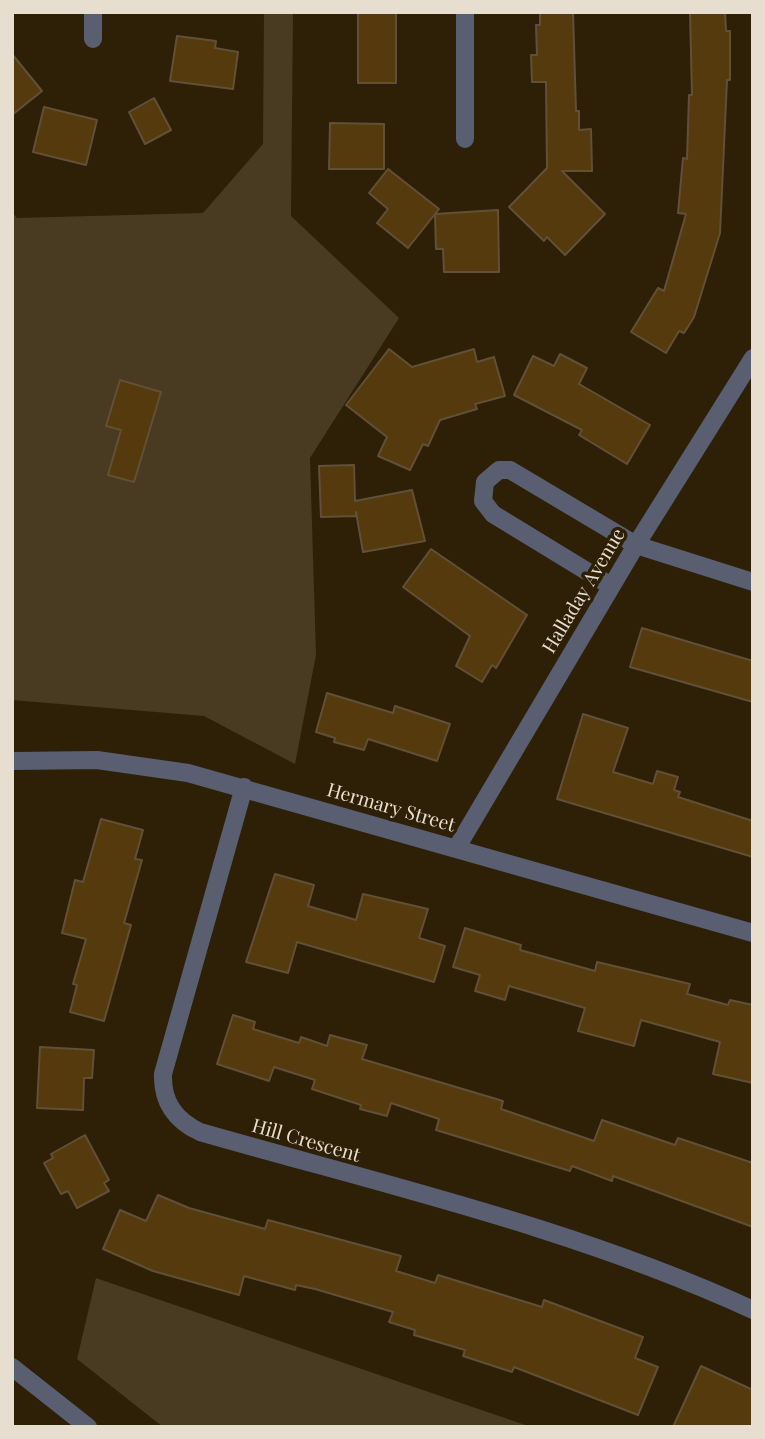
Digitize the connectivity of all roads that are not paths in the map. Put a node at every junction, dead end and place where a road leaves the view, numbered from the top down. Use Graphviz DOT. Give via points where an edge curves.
graph roads {
  1 [pos="93,12"];
  2 [pos="465,12"];
  3 [pos="93,39"];
  4 [pos="465,139"];
  5 [pos="753,358"];
  6 [pos="636,545"];
  7 [pos="753,582"];
  8 [pos="611,586"];
  9 [pos="12,761"];
  10 [pos="244,787"];
  11 [pos="456,849"];
  12 [pos="753,933"];
  13 [pos="753,1310"];
  14 [pos="12,1367"];
  15 [pos="88,1427"];
  1 -- 3 [label="street"];
  2 -- 4 [label="street"];
  5 -- 6 [label="street, Halladay Avenue"];
  6 -- 7 [label="street"];
  6 -- 8 [label="street, Halladay Avenue"];
  6 -- 8 [label="street" via="521,474 499,470 485,482 484,501 493,514"];
  8 -- 11 [label="street, Halladay Avenue"];
  9 -- 10 [label="street, Hermary Street" via="97,760 145,765"];
  10 -- 11 [label="street, Hermary Street"];
  10 -- 13 [label="street, Hill Crescent" via="163,1074 166,1098 177,1118 200,1132 567,1239"];
  11 -- 12 [label="street, Hermary Street"];
  14 -- 15 [label="street"];
}
